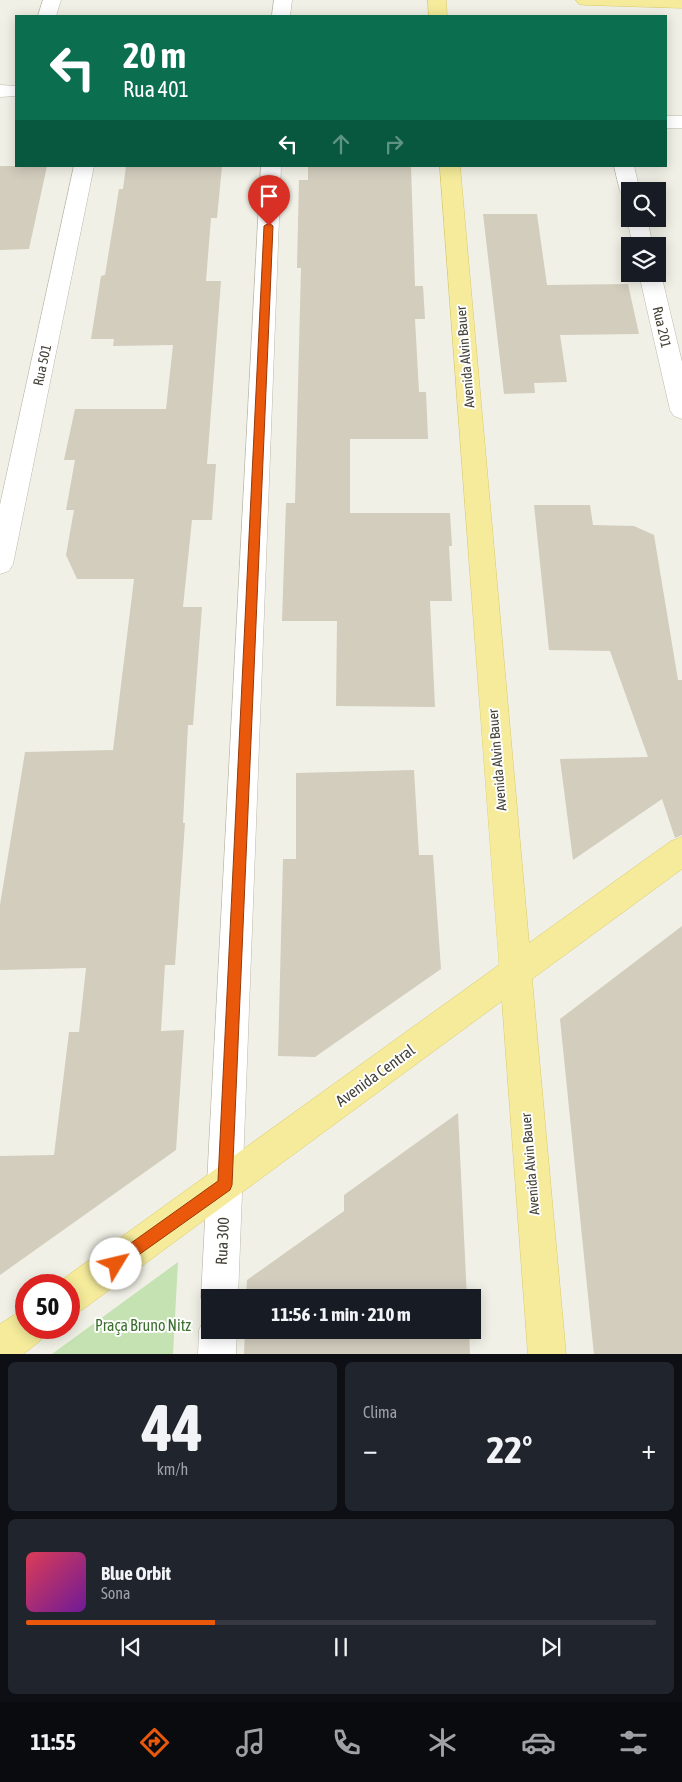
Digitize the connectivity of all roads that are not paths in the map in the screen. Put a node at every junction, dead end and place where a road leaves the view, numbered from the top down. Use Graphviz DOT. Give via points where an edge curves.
graph roads {
  1 [pos="52,0"];
  2 [pos="283,0"];
  3 [pos="436,0"];
  4 [pos="585,0"];
  5 [pos="682,3"];
  6 [pos="47,15"];
  7 [pos="281,15"];
  8 [pos="438,15"];
  9 [pos="15,90"];
  10 [pos="0,91"];
  11 [pos="667,122"];
  12 [pos="682,122"];
  13 [pos="84,167"];
  14 [pos="272,167"];
  15 [pos="450,167"];
  16 [pos="624,167"];
  17 [pos="628,182"];
  18 [pos="652,282"];
  19 [pos="682,410"];
  20 [pos="0,564"];
  21 [pos="682,852"];
  22 [pos="514,973"];
  23 [pos="225,1185"];
  24 [pos="80,1289"];
  25 [pos="220,1289"];
  26 [pos="15,1336"];
  27 [pos="218,1339"];
  28 [pos="0,1347"];
  29 [pos="217,1354"];
  30 [pos="546,1354"];
  1 -- 6 [label="street"];
  2 -- 7 [label="street"];
  3 -- 8 [label="main road"];
  4 -- 5 [label="main road"];
  9 -- 10 [label="street"];
  11 -- 12 [label="street"];
  13 -- 20 [label="street, Rua 501"];
  14 -- 23 [label="street, Rua 300"];
  15 -- 22 [label="main road, Avenida Alvin Bauer"];
  16 -- 17 [label="street"];
  18 -- 19 [label="street, Rua 201"];
  21 -- 22 [label="main road, Avenida Central"];
  22 -- 23 [label="main road, Avenida Central"];
  22 -- 30 [label="main road, Avenida Alvin Bauer"];
  23 -- 24 [label="main road, Avenida Central"];
  23 -- 25 [label="street, Rua 300"];
  26 -- 28 [label="main road"];
  27 -- 29 [label="street"];
}
